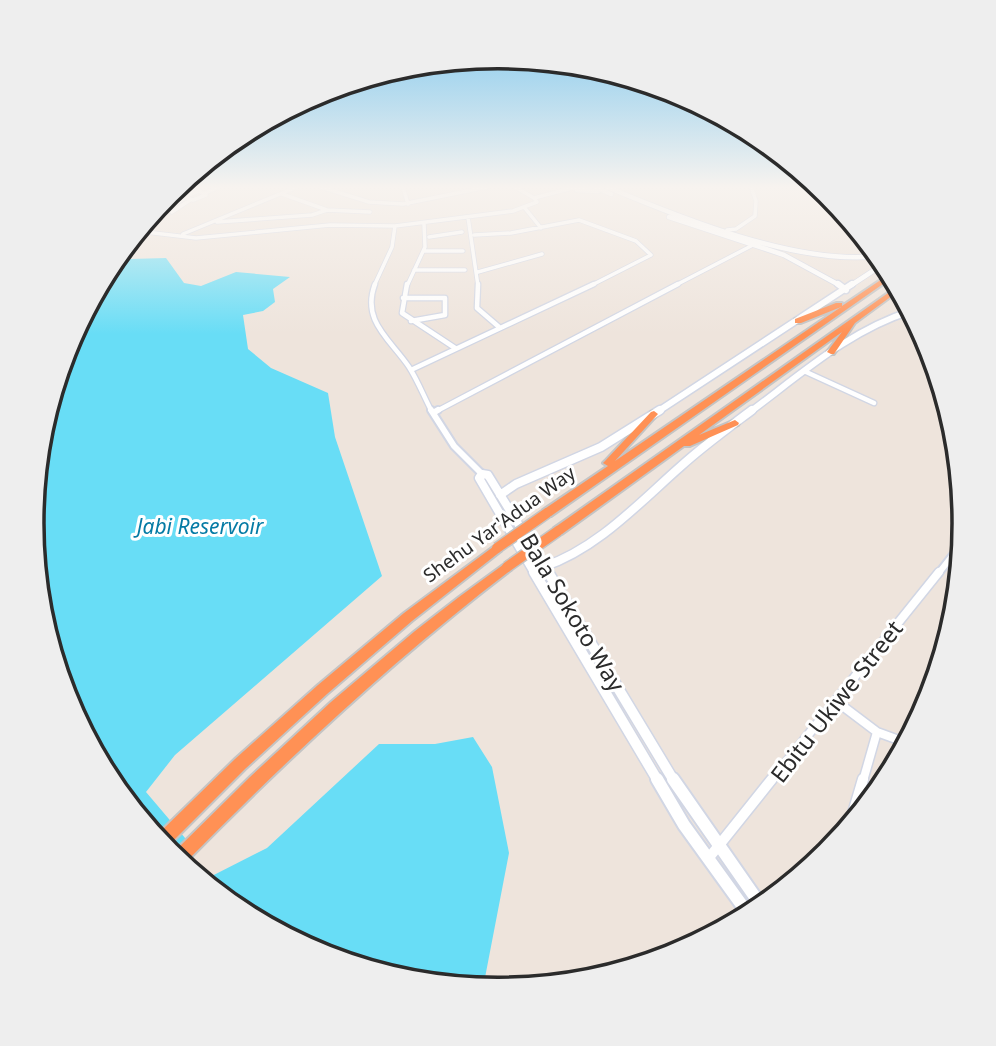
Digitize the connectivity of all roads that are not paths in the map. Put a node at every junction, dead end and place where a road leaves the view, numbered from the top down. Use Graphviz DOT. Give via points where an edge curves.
graph roads {
  1 [pos="474,235"];
  2 [pos="180,236"];
  3 [pos="220,236"];
  4 [pos="395,236"];
  5 [pos="437,236"];
  6 [pos="622,236"];
  7 [pos="725,236"];
  8 [pos="752,236"];
  9 [pos="429,237"];
  10 [pos="751,246"];
  11 [pos="425,251"];
  12 [pos="463,251"];
  13 [pos="542,254"];
  14 [pos="866,258"];
  15 [pos="414,270"];
  16 [pos="465,270"];
  17 [pos="875,270"];
  18 [pos="478,272"];
  19 [pos="882,281"];
  20 [pos="846,290"];
  21 [pos="890,294"];
  22 [pos="403,298"];
  23 [pos="855,299"];
  24 [pos="865,311"];
  25 [pos="901,315"];
  26 [pos="411,321"];
  27 [pos="798,321"];
  28 [pos="499,327"];
  29 [pos="455,348"];
  30 [pos="831,352"];
  31 [pos="411,370"];
  32 [pos="804,371"];
  33 [pos="874,403"];
  34 [pos="433,413"];
  35 [pos="654,414"];
  36 [pos="735,423"];
  37 [pos="643,471"];
  38 [pos="482,474"];
  39 [pos="493,481"];
  40 [pos="516,484"];
  41 [pos="573,493"];
  42 [pos="501,494"];
  43 [pos="499,508"];
  44 [pos="951,558"];
  45 [pos="529,559"];
  46 [pos="560,563"];
  47 [pos="546,566"];
  48 [pos="552,578"];
  49 [pos="836,701"];
  50 [pos="877,732"];
  51 [pos="897,739"];
  52 [pos="856,802"];
  53 [pos="168,835"];
  54 [pos="719,849"];
  55 [pos="185,852"];
  56 [pos="707,860"];
  57 [pos="755,897"];
  58 [pos="742,906"];
  1 -- 18 [label="street"];
  2 -- 3 [label="street"];
  4 -- 31 [label="street" via="369,304 381,333"];
  5 -- 9 [label="street"];
  6 -- 28 [label="street" via="646,247 649,259"];
  7 -- 10 [label="street"];
  8 -- 14 [label="street" via="817,255"];
  9 -- 11 [label="street"];
  10 -- 20 [label="street" via="795,260"];
  10 -- 34 [label="street"];
  11 -- 12 [label="street"];
  11 -- 15 [label="street"];
  13 -- 18 [label="street"];
  15 -- 16 [label="street"];
  15 -- 22 [label="street"];
  17 -- 20 [label="street"];
  18 -- 28 [label="street" via="477,308"];
  19 -- 23 [label="highway, Shehu Yar'Adua Way"];
  20 -- 27 [label="street"];
  21 -- 24 [label="highway, Shehu Yar'Adua Way"];
  22 -- 26 [label="street" via="402,313"];
  22 -- 26 [label="street" via="445,298 445,315"];
  23 -- 27 [label="highway"];
  23 -- 41 [label="highway, Shehu Yar'Adua Way"];
  24 -- 30 [label="highway"];
  24 -- 37 [label="highway, Shehu Yar'Adua Way"];
  25 -- 30 [label="street" via="868,326"];
  26 -- 29 [label="street"];
  27 -- 35 [label="street"];
  28 -- 29 [label="street"];
  29 -- 31 [label="street"];
  30 -- 32 [label="street"];
  31 -- 34 [label="street"];
  32 -- 33 [label="street"];
  32 -- 36 [label="street"];
  34 -- 38 [label="street" via="460,456"];
  35 -- 40 [label="street" via="601,447"];
  35 -- 41 [label="highway" via="605,467"];
  36 -- 37 [label="highway" via="687,444"];
  36 -- 46 [label="street"];
  37 -- 55 [label="highway, Shehu Yar'Adua Way, bridge" via="507,567 383,663"];
  38 -- 39 [label="street, Bala Sokoto Way"];
  38 -- 43 [label="street, Bala Sokoto Way" via="479,478"];
  39 -- 40 [label="street"];
  39 -- 42 [label="street, Bala Sokoto Way"];
  40 -- 42 [label="street"];
  41 -- 53 [label="highway, Shehu Yar'Adua Way, bridge" via="369,647"];
  42 -- 43 [label="street"];
  42 -- 47 [label="street, Bala Sokoto Way"];
  43 -- 45 [label="street, Bala Sokoto Way"];
  44 -- 49 [label="street, Ebitu Ukiwe Street"];
  45 -- 47 [label="street"];
  45 -- 56 [label="street, Bala Sokoto Way"];
  46 -- 47 [label="street"];
  46 -- 48 [label="street"];
  47 -- 48 [label="street, Bala Sokoto Way"];
  48 -- 54 [label="street, Bala Sokoto Way"];
  49 -- 50 [label="street"];
  49 -- 54 [label="street, Ebitu Ukiwe Street"];
  50 -- 51 [label="street"];
  50 -- 52 [label="street"];
  54 -- 56 [label="street, Ebitu Ukiwe Street"];
  54 -- 57 [label="street, Bala Sokoto Way"];
  56 -- 58 [label="street, Bala Sokoto Way"];
}
